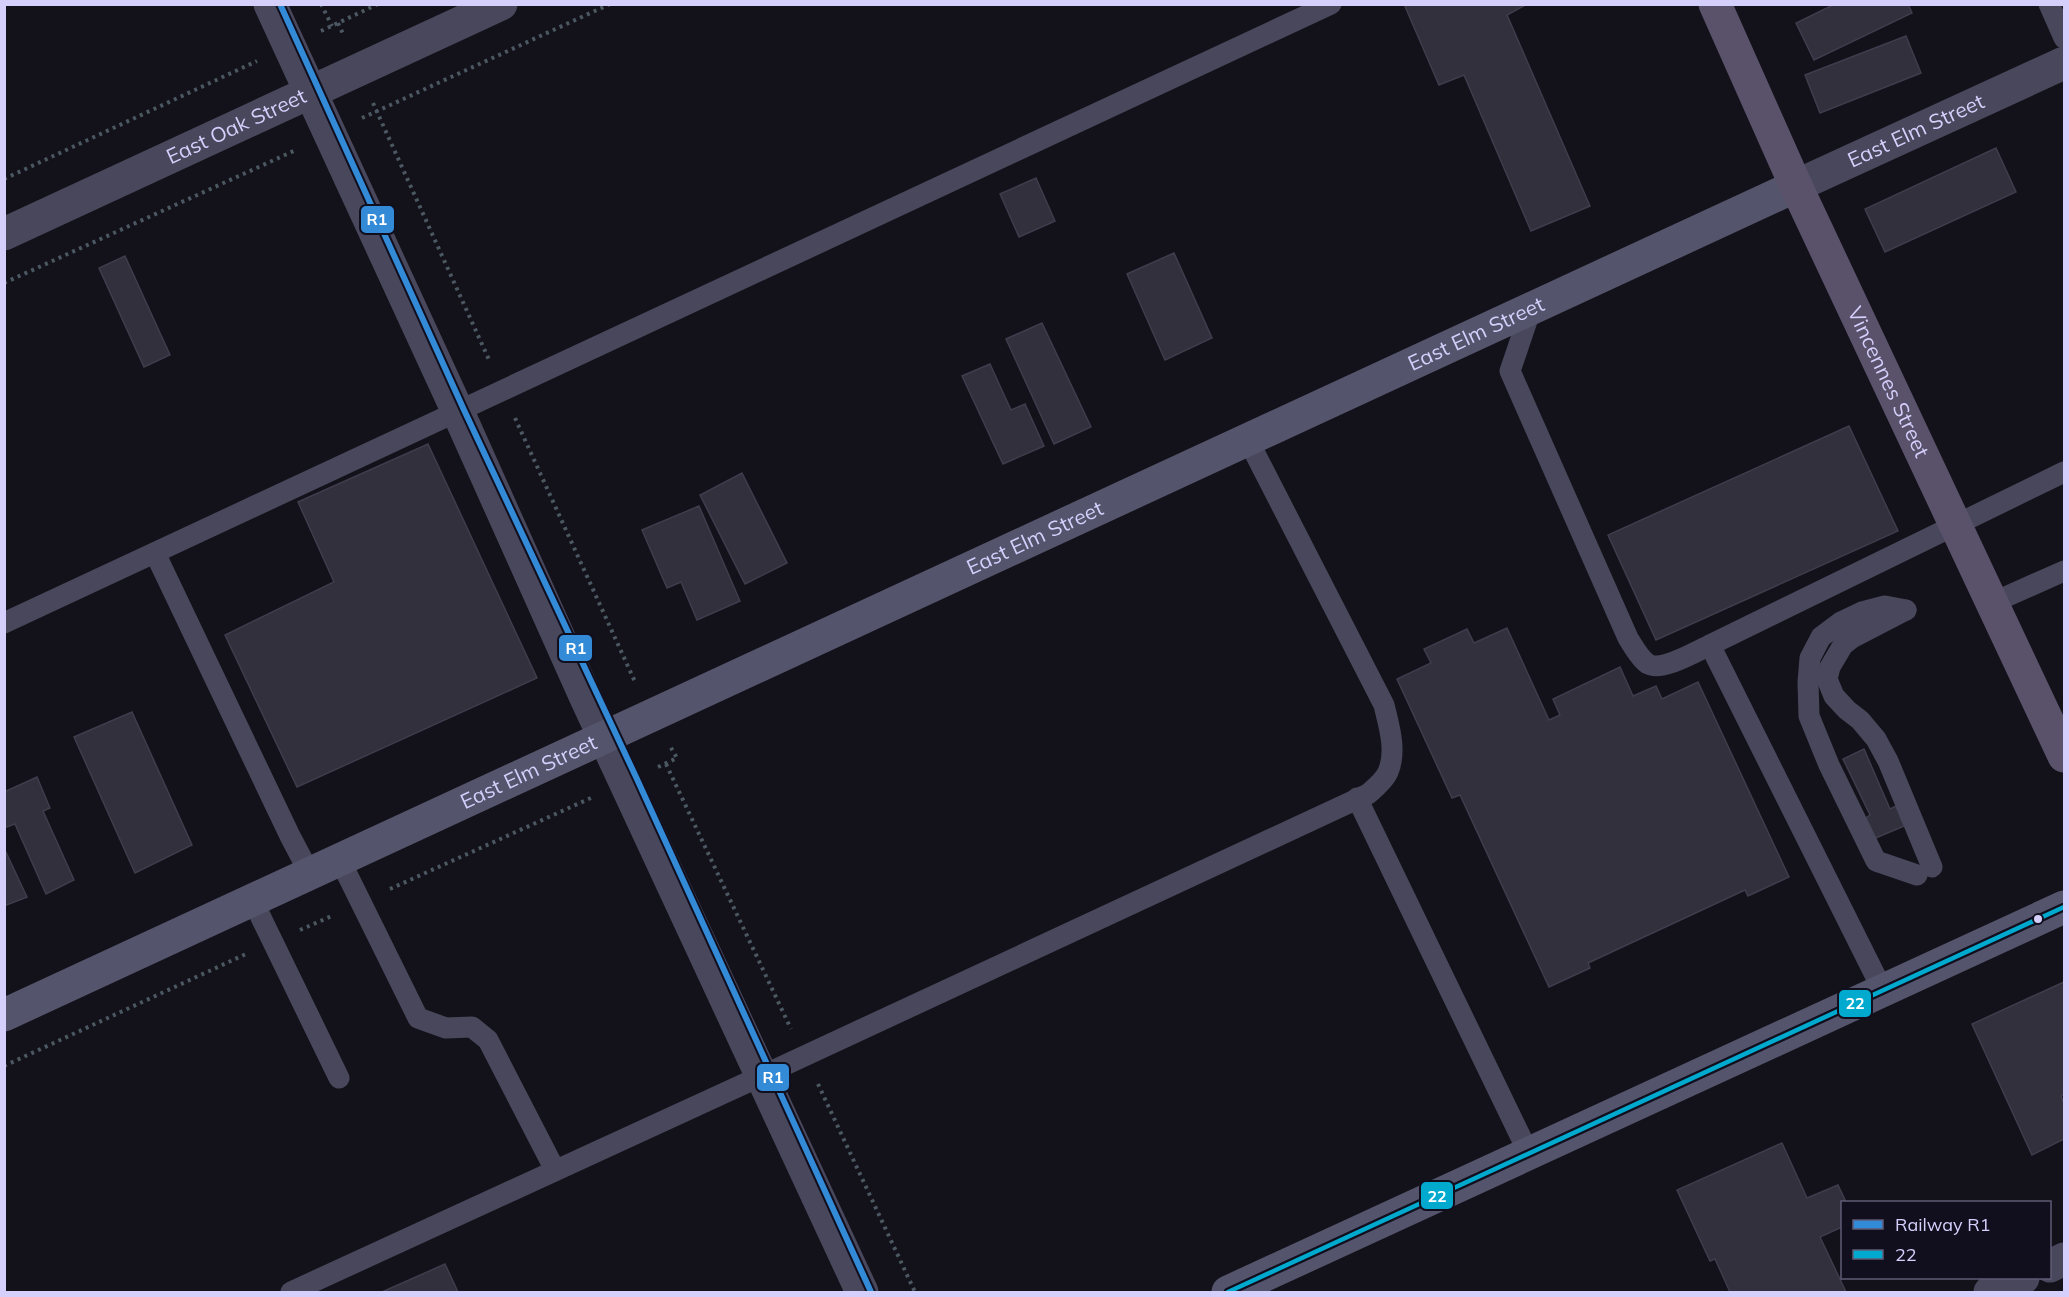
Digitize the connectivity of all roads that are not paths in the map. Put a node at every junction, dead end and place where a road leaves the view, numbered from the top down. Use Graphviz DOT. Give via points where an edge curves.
graph roads {
  1 [pos="270,4"];
  2 [pos="501,4"];
  3 [pos="1331,4"];
  4 [pos="1715,4"];
  5 [pos="2049,4"];
  6 [pos="2064,38"];
  7 [pos="2064,63"];
  8 [pos="312,92"];
  9 [pos="1796,186"];
  10 [pos="4,234"];
  11 [pos="1532,309"];
  12 [pos="458,412"];
  13 [pos="1248,440"];
  14 [pos="2064,472"];
  15 [pos="1956,524"];
  16 [pos="155,553"];
  17 [pos="2064,571"];
  18 [pos="1992,603"];
  19 [pos="4,623"];
  20 [pos="1710,645"];
  21 [pos="606,737"];
  22 [pos="2064,756"];
  23 [pos="1357,798"];
  24 [pos="340,860"];
  25 [pos="1924,871"];
  26 [pos="310,874"];
  27 [pos="253,901"];
  28 [pos="2064,907"];
  29 [pos="1883,991"];
  30 [pos="4,1015"];
  31 [pos="761,1076"];
  32 [pos="339,1078"];
  33 [pos="1529,1154"];
  34 [pos="555,1170"];
  35 [pos="2022,1279"];
  36 [pos="291,1293"];
  37 [pos="862,1293"];
  38 [pos="1228,1293"];
  39 [pos="1990,1293"];
  1 -- 8 [label="street"];
  2 -- 8 [label="street, East Oak Street"];
  3 -- 12 [label="lane"];
  4 -- 9 [label="main road, Vincennes Street"];
  5 -- 6 [label="lane"];
  7 -- 9 [label="street, East Elm Street"];
  8 -- 10 [label="street, East Oak Street"];
  8 -- 12 [label="street"];
  9 -- 11 [label="main road, East Elm Street"];
  9 -- 15 [label="main road, Vincennes Street"];
  11 -- 13 [label="main road, East Elm Street"];
  11 -- 20 [label="lane" via="1510,371 1628,638 1652,666 1672,663"];
  12 -- 16 [label="lane"];
  12 -- 21 [label="street"];
  13 -- 21 [label="main road, East Elm Street"];
  13 -- 23 [label="lane" via="1383,705 1392,737 1388,773 1368,794"];
  14 -- 15 [label="lane"];
  15 -- 18 [label="main road, Vincennes Street"];
  15 -- 20 [label="lane"];
  16 -- 19 [label="lane"];
  16 -- 26 [label="lane"];
  17 -- 18 [label="lane"];
  18 -- 22 [label="main road, Vincennes Street"];
  20 -- 29 [label="lane"];
  21 -- 24 [label="main road, East Elm Street"];
  21 -- 31 [label="street"];
  23 -- 31 [label="lane"];
  23 -- 33 [label="lane"];
  24 -- 26 [label="main road, East Elm Street"];
  24 -- 34 [label="lane" via="418,1018 446,1028 472,1026 488,1040"];
  25 -- 25 [label="lane" via="1888,761 1860,720 1834,696 1827,679 1843,645 1906,610 1885,606 1841,622 1821,637 1810,658 1809,716 1876,861"];
  26 -- 27 [label="main road, East Elm Street"];
  27 -- 30 [label="main road, East Elm Street"];
  27 -- 32 [label="lane"];
  28 -- 29 [label="main road"];
  29 -- 33 [label="main road"];
  31 -- 34 [label="lane"];
  31 -- 37 [label="street"];
  33 -- 38 [label="main road"];
  34 -- 36 [label="lane"];
  35 -- 39 [label="street"];
}
